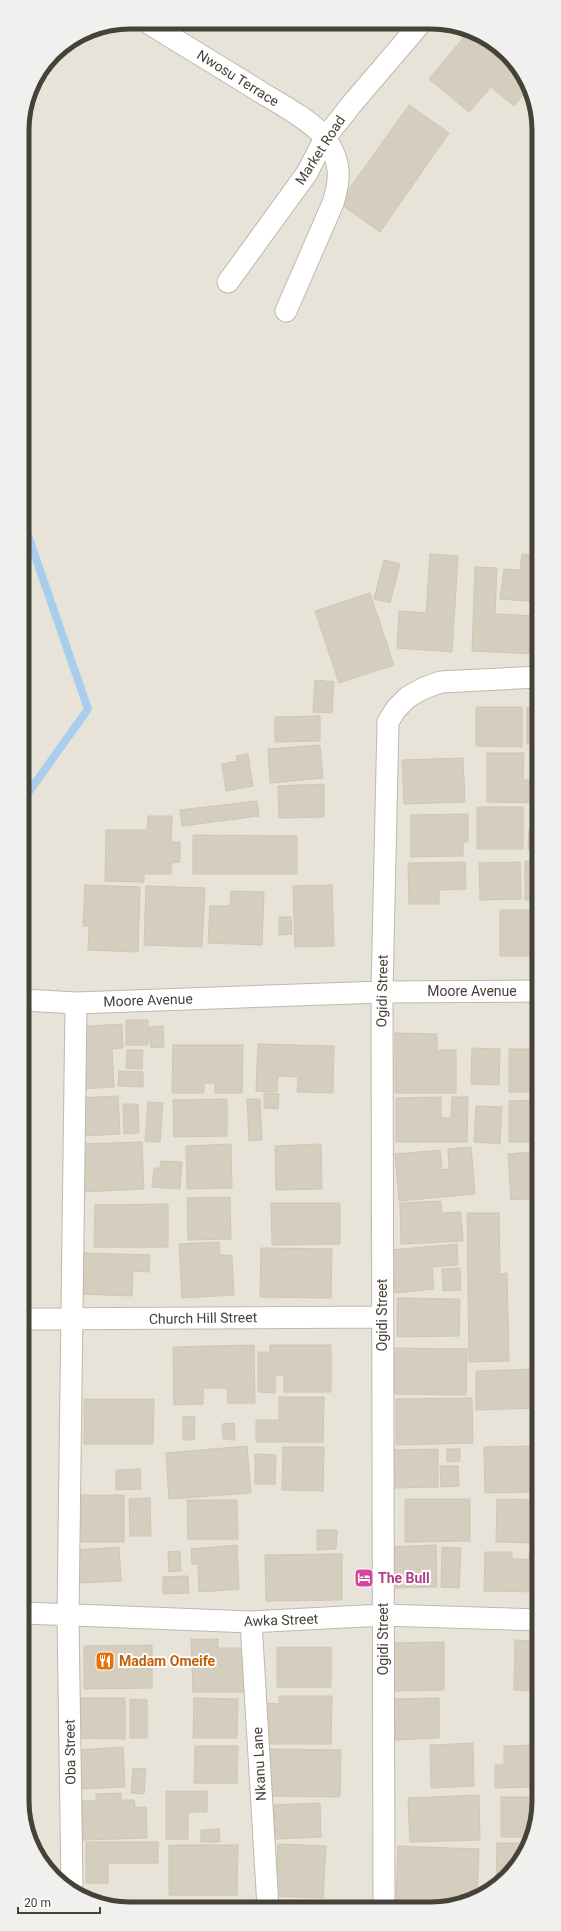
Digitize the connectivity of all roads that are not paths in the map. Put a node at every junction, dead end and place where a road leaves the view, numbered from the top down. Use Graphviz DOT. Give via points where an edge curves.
graph roads {
  1 [pos="158,29"];
  2 [pos="416,29"];
  3 [pos="325,138"];
  4 [pos="228,282"];
  5 [pos="286,310"];
  6 [pos="532,677"];
  7 [pos="532,991"];
  8 [pos="382,992"];
  9 [pos="29,1000"];
  10 [pos="76,1003"];
  11 [pos="382,1317"];
  12 [pos="29,1319"];
  13 [pos="71,1320"];
  14 [pos="29,1614"];
  15 [pos="383,1615"];
  16 [pos="68,1616"];
  17 [pos="532,1620"];
  18 [pos="251,1622"];
  19 [pos="72,1884"];
  20 [pos="268,1902"];
  21 [pos="384,1902"];
  1 -- 3 [label="street, Nwosu Terrace" via="298,114"];
  2 -- 3 [label="street, Market Road"];
  3 -- 4 [label="street, Market Road" via="307,173"];
  3 -- 5 [label="street" via="340,171 338,187"];
  6 -- 8 [label="street, Ogidi Street" via="441,682 408,697 388,722"];
  7 -- 8 [label="street, Moore Avenue"];
  8 -- 10 [label="street, Moore Avenue"];
  8 -- 11 [label="street, Ogidi Street"];
  9 -- 10 [label="street, Moore Avenue"];
  10 -- 13 [label="street"];
  11 -- 13 [label="street, Church Hill Street"];
  11 -- 15 [label="street, Ogidi Street"];
  12 -- 13 [label="street, Church Hill Street"];
  13 -- 16 [label="street, Oba Street"];
  14 -- 16 [label="street, Awka Street"];
  15 -- 17 [label="street, Awka Street"];
  15 -- 18 [label="street, Awka Street"];
  15 -- 21 [label="street, Ogidi Street"];
  16 -- 18 [label="street, Awka Street"];
  16 -- 19 [label="street, Oba Street"];
  18 -- 20 [label="street, Nkanu Lane"];
}
